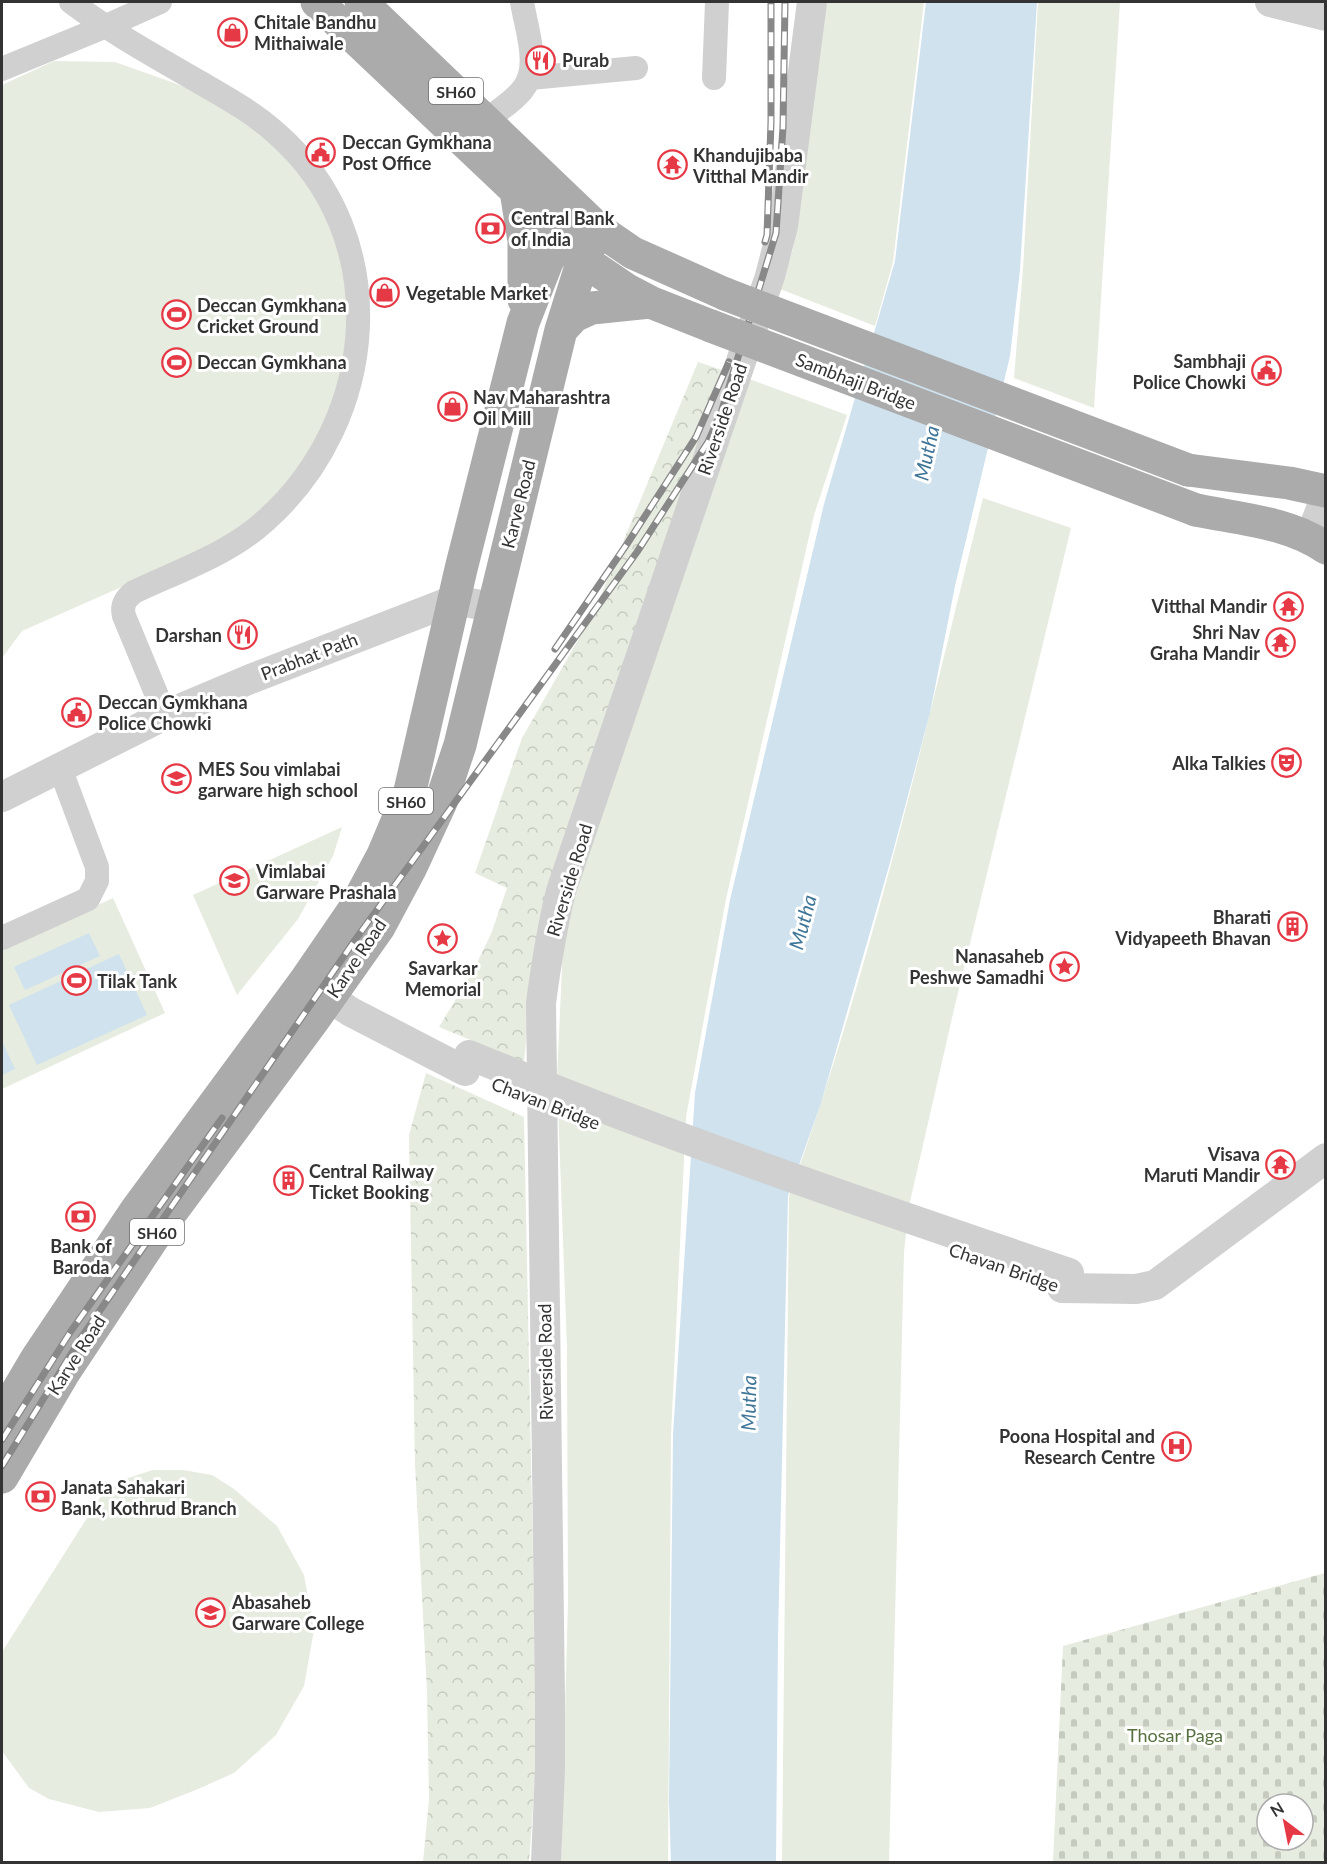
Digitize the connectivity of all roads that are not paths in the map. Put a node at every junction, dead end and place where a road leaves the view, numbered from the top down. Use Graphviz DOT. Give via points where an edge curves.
graph roads {
  1 [pos="71,2"];
  2 [pos="160,2"];
  3 [pos="317,2"];
  4 [pos="362,2"];
  5 [pos="522,2"];
  6 [pos="717,2"];
  7 [pos="812,2"];
  8 [pos="1270,2"];
  9 [pos="1324,16"];
  10 [pos="104,27"];
  11 [pos="636,68"];
  12 [pos="2,69"];
  13 [pos="530,78"];
  14 [pos="714,78"];
  15 [pos="486,120"];
  16 [pos="516,191"];
  17 [pos="587,219"];
  18 [pos="571,250"];
  19 [pos="650,302"];
  20 [pos="523,323"];
  21 [pos="561,330"];
  22 [pos="1326,491"];
  23 [pos="1326,496"];
  24 [pos="1318,542"];
  25 [pos="454,600"];
  26 [pos="492,608"];
  27 [pos="165,715"];
  28 [pos="60,768"];
  29 [pos="2,797"];
  30 [pos="2,938"];
  31 [pos="322,983"];
  32 [pos="1326,1158"];
  33 [pos="2,1417"];
  34 [pos="2,1477"];
  35 [pos="546,1863"];
  1 -- 10 [label="street"];
  2 -- 10 [label="street"];
  3 -- 16 [label="main road, SH60"];
  4 -- 15 [label="main road, SH60"];
  5 -- 13 [label="street" via="533,64"];
  6 -- 14 [label="street"];
  7 -- 35 [label="street, Riverside Road" via="785,215 770,276 561,891 545,968 541,1013 550,1711"];
  8 -- 9 [label="street"];
  10 -- 12 [label="street"];
  10 -- 27 [label="street" via="237,104 294,150 323,188 338,217 351,255 359,303 357,351 345,398 327,443 299,485 266,521 244,538 134,592 124,602 124,616"];
  11 -- 13 [label="street"];
  13 -- 15 [label="street" via="522,90"];
  15 -- 17 [label="main road, SH60"];
  16 -- 18 [label="main road, SH60"];
  16 -- 20 [label="main road" via="524,241"];
  17 -- 18 [label="main road, Karve Road / SH60"];
  17 -- 22 [label="main road, Sambhaji Bridge, bridge" via="633,254 725,294 1188,470"];
  18 -- 19 [label="main road, Sambhaji Bridge" via="618,285"];
  18 -- 20 [label="main road, Karve Road / SH60" via="538,280"];
  18 -- 21 [label="main road, Karve Road / SH60"];
  19 -- 21 [label="main road" via="592,308 574,316"];
  19 -- 24 [label="main road, Sambhaji Bridge, bridge" via="1196,510 1268,523"];
  20 -- 25 [label="main road, Karve Road / SH60"];
  21 -- 26 [label="main road, Karve Road / SH60"];
  23 -- 24 [label="street"];
  25 -- 26 [label="street"];
  25 -- 27 [label="street, Prabhat Path"];
  25 -- 31 [label="main road, Karve Road / SH60" via="410,791"];
  26 -- 31 [label="main road, Karve Road / SH60" via="460,745 441,802 379,927"];
  27 -- 28 [label="street, Prabhat Path"];
  28 -- 29 [label="street, Prabhat Path"];
  28 -- 30 [label="street" via="97,867 97,880 88,899"];
  31 -- 32 [label="street, Chavan Bridge" via="351,1012 580,1117 1074,1283 1136,1290 1155,1285"];
  31 -- 33 [label="main road, Karve Road / SH60" via="136,1209"];
  31 -- 34 [label="main road, Karve Road / SH60" via="63,1374"];
}
